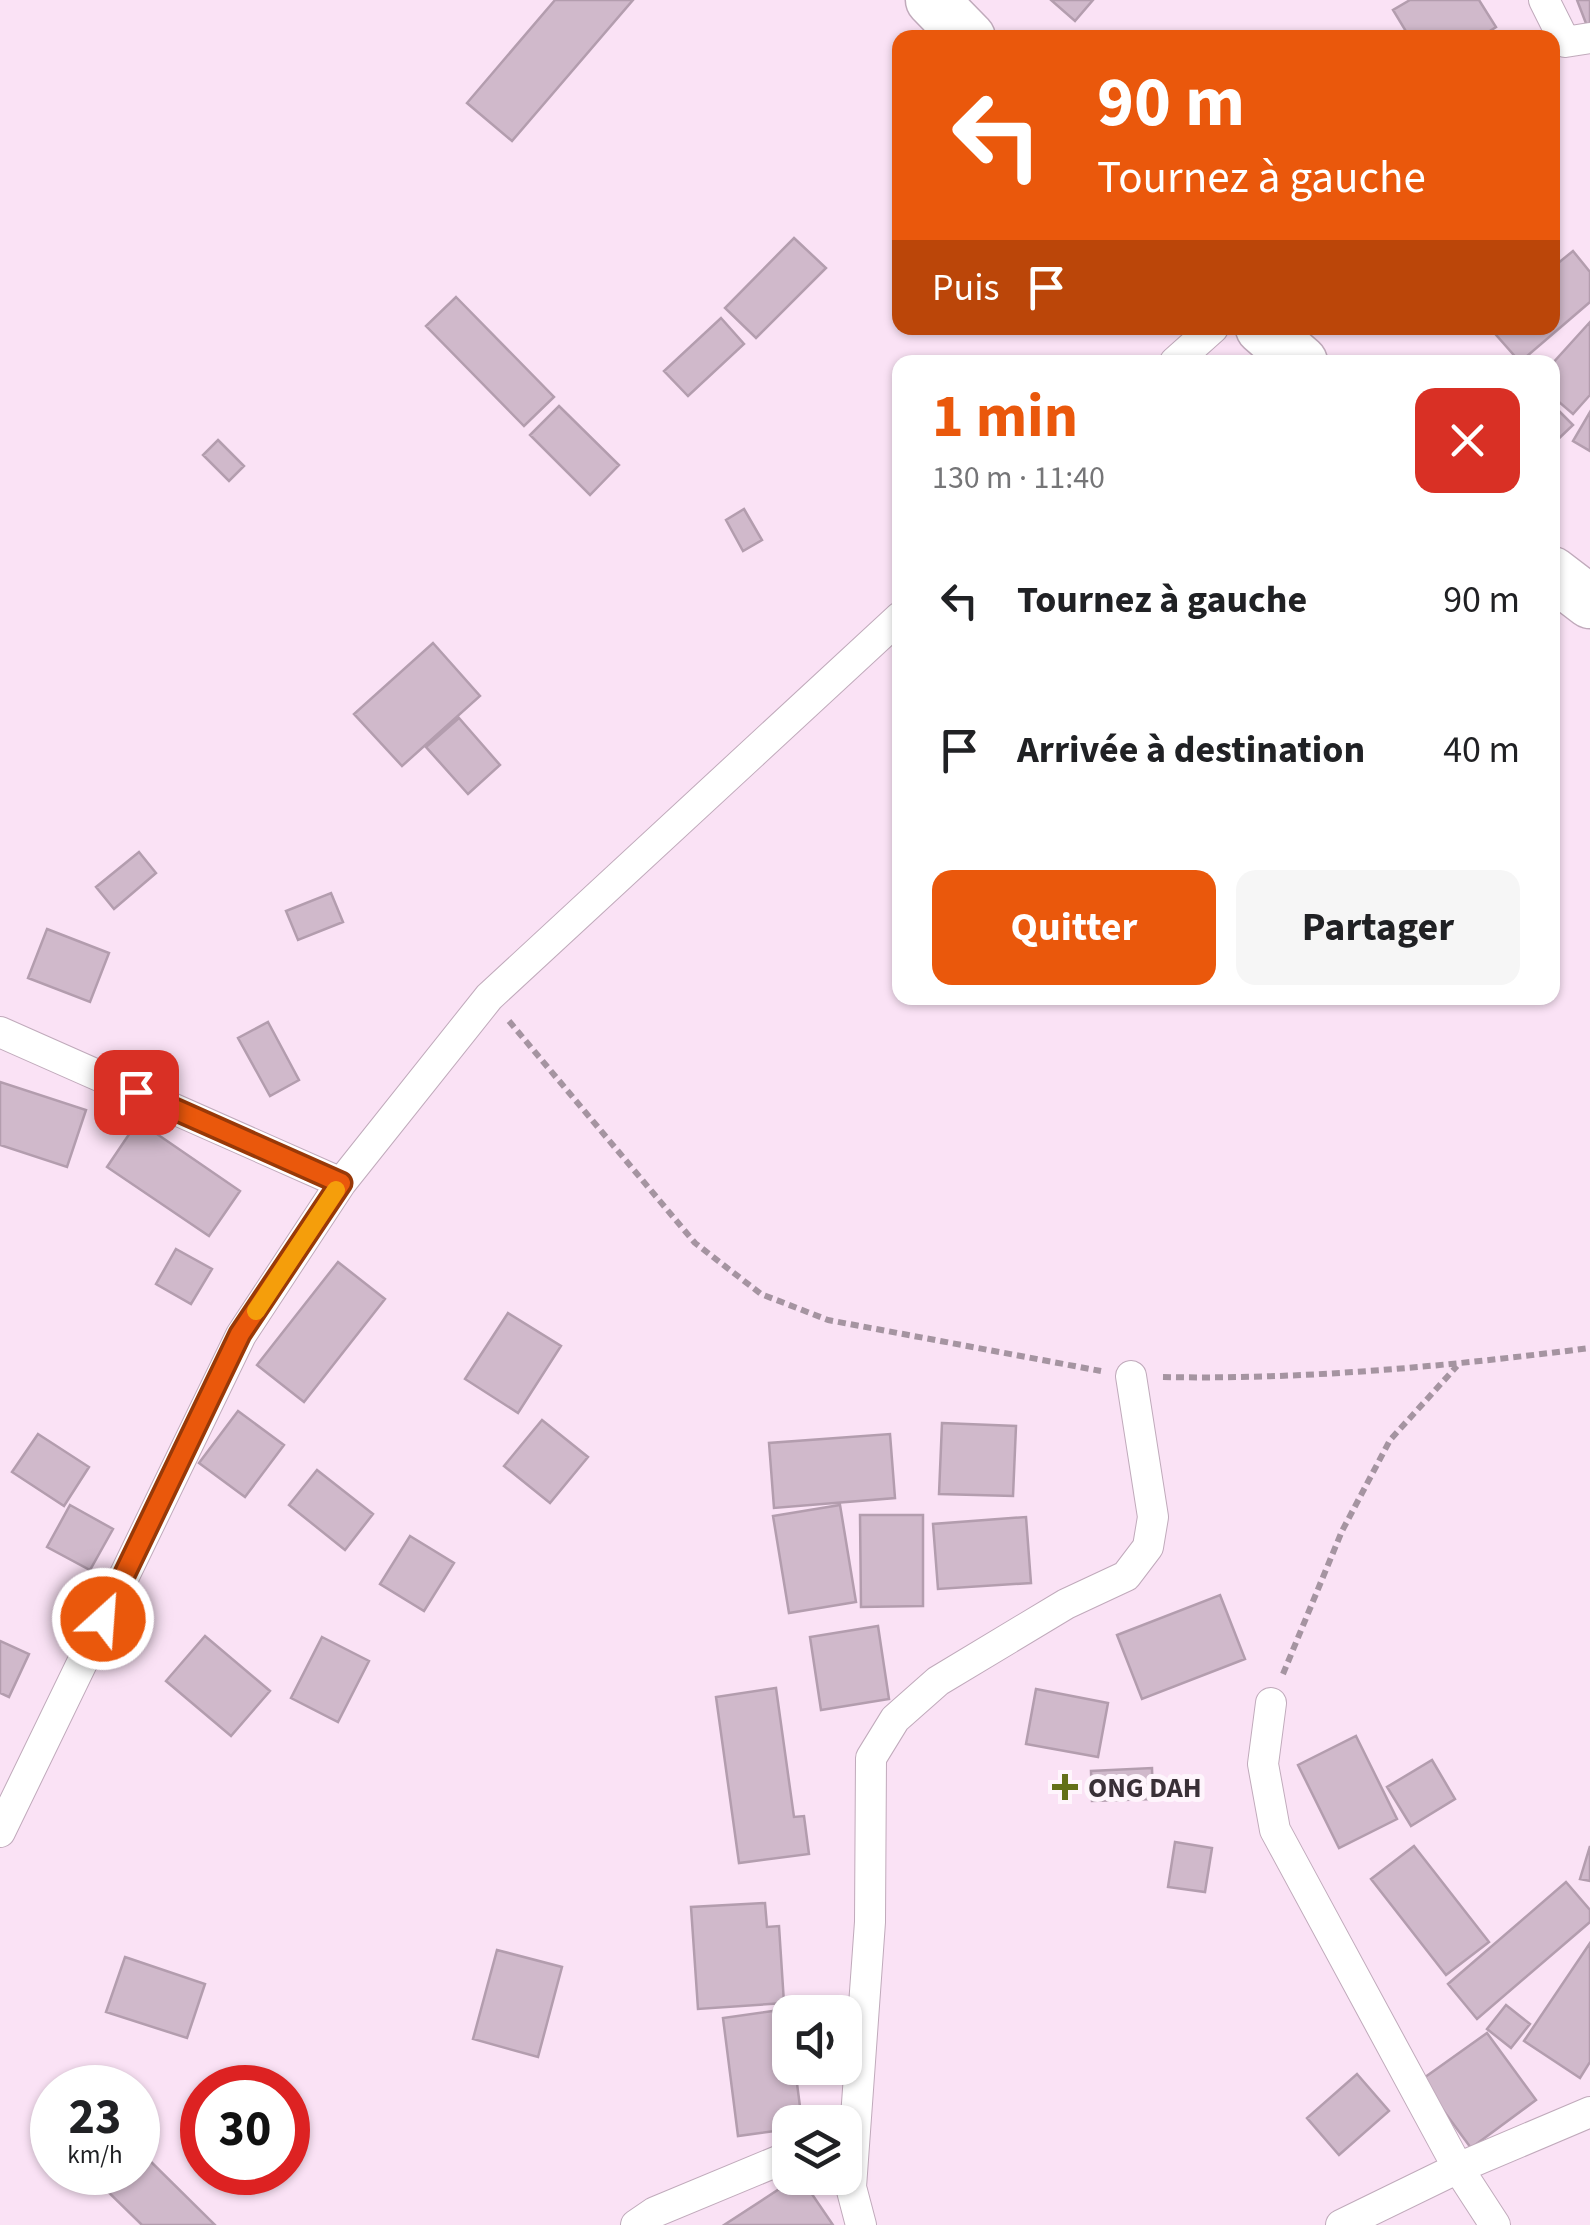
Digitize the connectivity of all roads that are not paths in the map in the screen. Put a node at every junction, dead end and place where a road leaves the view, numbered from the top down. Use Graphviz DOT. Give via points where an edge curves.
graph roads {
  1 [pos="932,0"];
  2 [pos="1544,0"];
  3 [pos="962,30"];
  4 [pos="1559,30"];
  5 [pos="1560,32"];
  6 [pos="1590,38"];
  7 [pos="1205,335"];
  8 [pos="1270,335"];
  9 [pos="1183,355"];
  10 [pos="1293,355"];
  11 [pos="1560,580"];
  12 [pos="1590,602"];
  13 [pos="892,624"];
  14 [pos="0,1032"];
  15 [pos="341,1183"];
  16 [pos="1131,1376"];
  17 [pos="1271,1703"];
  18 [pos="0,1832"];
  19 [pos="852,2105"];
  20 [pos="1590,2112"];
  21 [pos="772,2163"];
  22 [pos="1458,2168"];
  23 [pos="853,2195"];
  24 [pos="636,2225"];
  25 [pos="861,2225"];
  26 [pos="1342,2225"];
  27 [pos="1495,2225"];
  1 -- 3 [label="highway"];
  2 -- 4 [label="street"];
  5 -- 6 [label="street" via="1565,42"];
  7 -- 9 [label="street"];
  8 -- 10 [label="highway"];
  11 -- 12 [label="highway"];
  13 -- 15 [label="street" via="489,997"];
  14 -- 15 [label="street"];
  15 -- 18 [label="street" via="240,1334"];
  16 -- 19 [label="street" via="1153,1517 1148,1546 1126,1576 938,1681 894,1719 871,1758 870,1922"];
  17 -- 22 [label="street" via="1263,1764 1275,1830"];
  20 -- 22 [label="street"];
  21 -- 24 [label="street"];
  22 -- 26 [label="street"];
  22 -- 27 [label="street"];
  23 -- 25 [label="street"];
}
